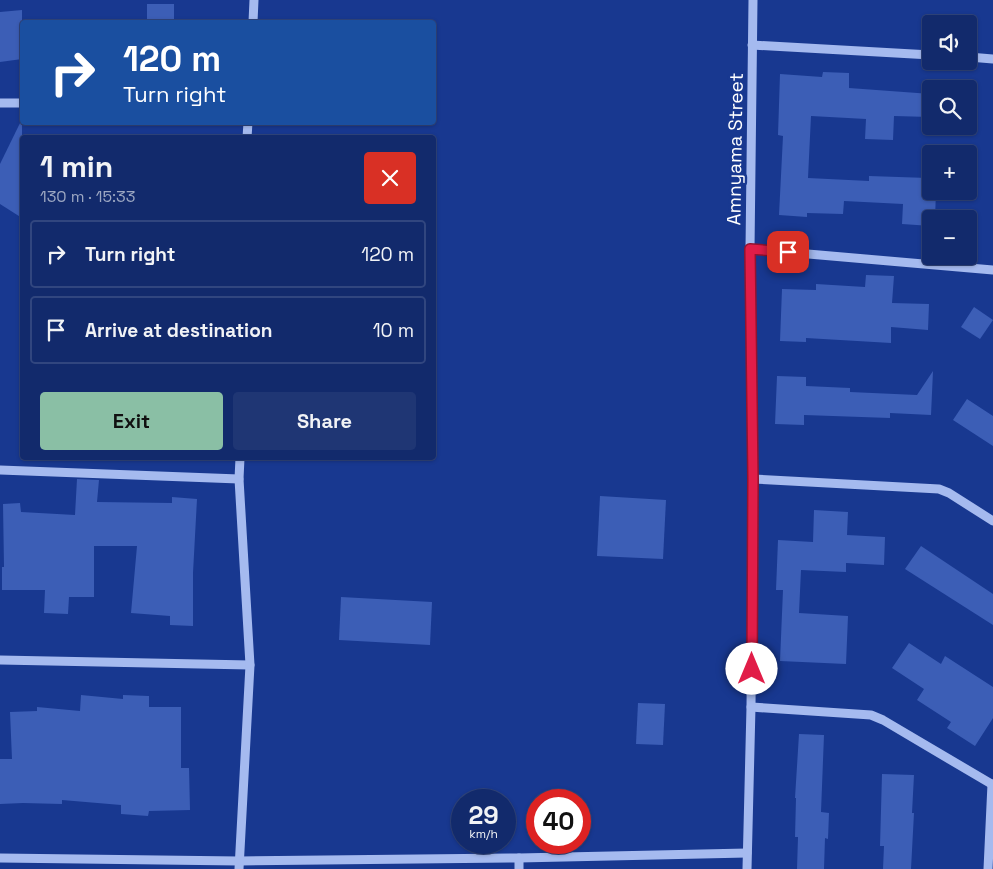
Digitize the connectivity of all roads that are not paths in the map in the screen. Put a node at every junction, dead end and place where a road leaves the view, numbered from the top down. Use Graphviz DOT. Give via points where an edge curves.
graph roads {
  1 [pos="254,0"];
  2 [pos="753,0"];
  3 [pos="253,20"];
  4 [pos="752,45"];
  5 [pos="922,54"];
  6 [pos="977,58"];
  7 [pos="993,59"];
  8 [pos="0,103"];
  9 [pos="20,103"];
  10 [pos="750,249"];
  11 [pos="993,270"];
  12 [pos="240,460"];
  13 [pos="0,470"];
  14 [pos="239,479"];
  15 [pos="753,479"];
  16 [pos="993,522"];
  17 [pos="0,660"];
  18 [pos="250,664"];
  19 [pos="751,707"];
  20 [pos="993,785"];
  21 [pos="747,853"];
  22 [pos="0,858"];
  23 [pos="518,858"];
  24 [pos="239,865"];
  25 [pos="519,869"];
  26 [pos="747,869"];
  27 [pos="988,869"];
  1 -- 3 [label="street"];
  2 -- 4 [label="street, Amnyama Street"];
  4 -- 5 [label="street"];
  4 -- 10 [label="street, Amnyama Street"];
  6 -- 7 [label="street"];
  8 -- 9 [label="street"];
  10 -- 11 [label="street"];
  10 -- 15 [label="street, Amnyama Street"];
  12 -- 14 [label="street"];
  13 -- 14 [label="street"];
  14 -- 18 [label="street"];
  15 -- 16 [label="street" via="940,489"];
  15 -- 19 [label="street, Amnyama Street"];
  17 -- 18 [label="street"];
  18 -- 24 [label="street"];
  19 -- 20 [label="street" via="871,715"];
  19 -- 21 [label="street, Amnyama Street"];
  20 -- 27 [label="street"];
  21 -- 23 [label="street"];
  21 -- 26 [label="street, Amnyama Street"];
  22 -- 24 [label="street"];
  23 -- 24 [label="street"];
  23 -- 25 [label="street"];
}
